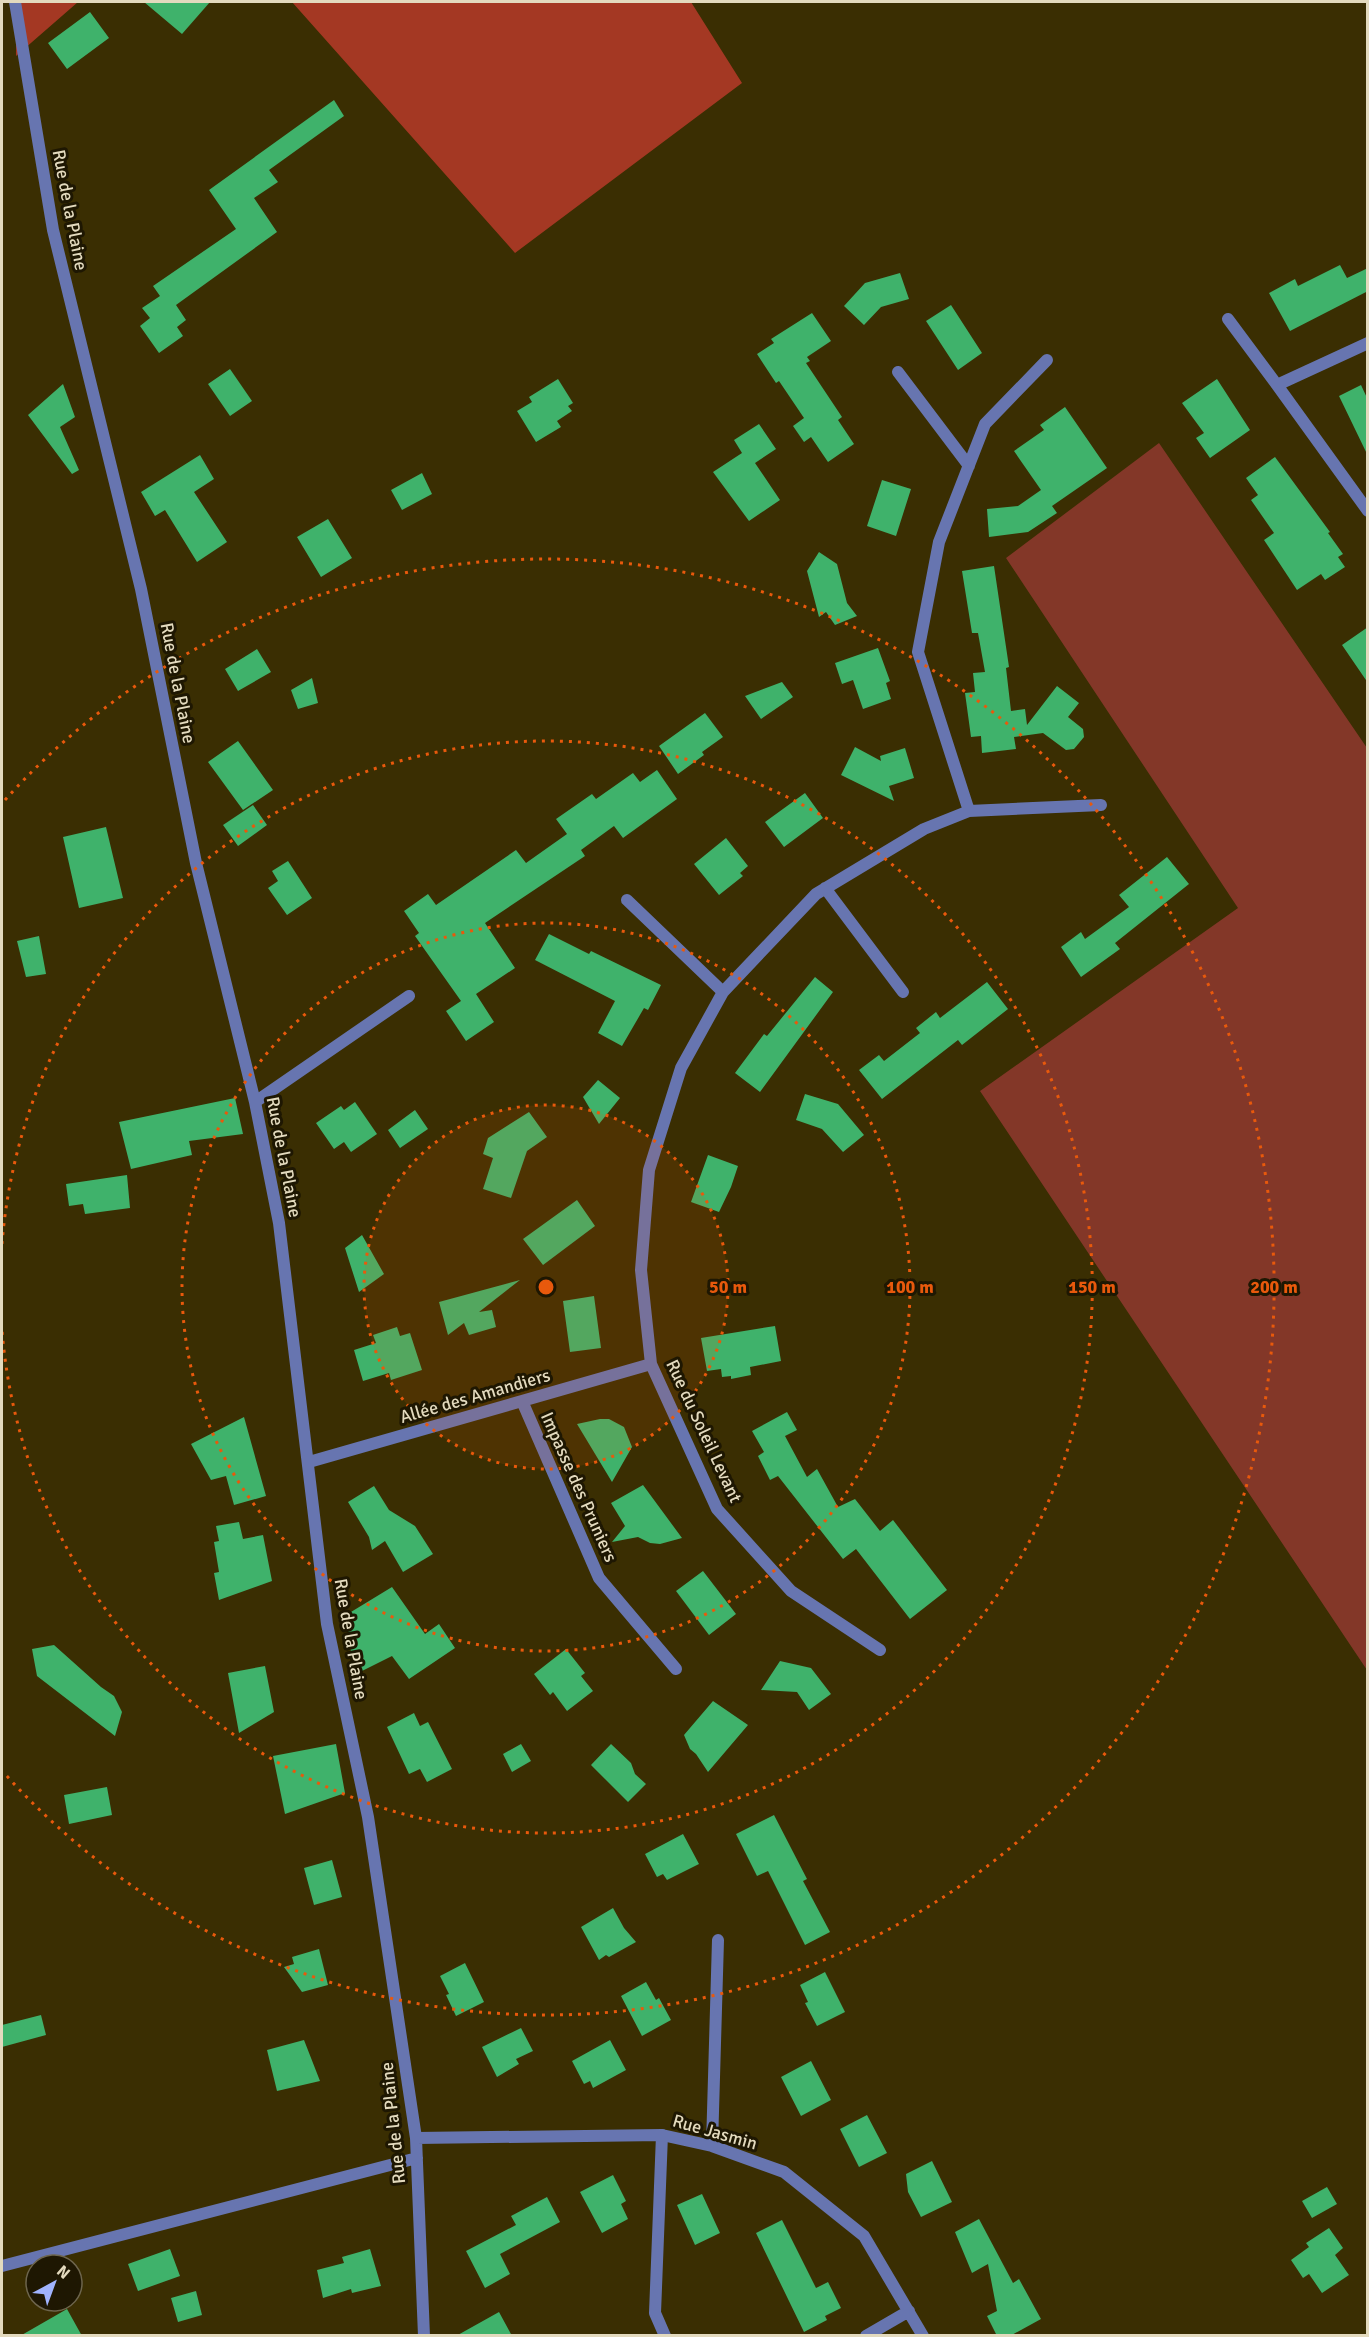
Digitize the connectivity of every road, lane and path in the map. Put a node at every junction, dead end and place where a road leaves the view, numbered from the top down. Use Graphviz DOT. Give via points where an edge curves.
graph roads {
  1 [pos="15,2"];
  2 [pos="1228,318"];
  3 [pos="1368,343"];
  4 [pos="1047,360"];
  5 [pos="898,372"];
  6 [pos="1277,385"];
  7 [pos="969,466"];
  8 [pos="1368,511"];
  9 [pos="1101,806"];
  10 [pos="969,811"];
  11 [pos="825,888"];
  12 [pos="627,900"];
  13 [pos="723,992"];
  14 [pos="903,992"];
  15 [pos="410,996"];
  16 [pos="255,1102"];
  17 [pos="651,1364"];
  18 [pos="522,1401"];
  19 [pos="309,1462"];
  20 [pos="880,1650"];
  21 [pos="676,1669"];
  22 [pos="718,1940"];
  23 [pos="662,2134"];
  24 [pos="416,2138"];
  25 [pos="712,2146"];
  26 [pos="417,2158"];
  27 [pos="2,2266"];
  28 [pos="909,2311"];
  29 [pos="424,2336"];
  30 [pos="665,2336"];
  31 [pos="866,2336"];
  32 [pos="923,2336"];
  1 -- 16 [label="street, Rue de la Plaine" via="53,230 141,589 196,863"];
  2 -- 6 [label="street"];
  3 -- 6 [label="street"];
  4 -- 7 [label="street" via="985,424"];
  5 -- 7 [label="street"];
  6 -- 8 [label="street"];
  7 -- 10 [label="street" via="939,542 918,652"];
  9 -- 10 [label="street, Rue du Soleil Levant"];
  10 -- 11 [label="street, Rue du Soleil Levant" via="924,829"];
  11 -- 13 [label="street, Rue du Soleil Levant"];
  11 -- 14 [label="street"];
  12 -- 13 [label="street"];
  13 -- 17 [label="street, Rue du Soleil Levant" via="681,1068 649,1170 641,1270"];
  15 -- 16 [label="street"];
  16 -- 19 [label="street, Rue de la Plaine" via="279,1223"];
  17 -- 18 [label="street, Allée des Amandiers"];
  17 -- 20 [label="street, Rue du Soleil Levant" via="717,1509 791,1590"];
  18 -- 19 [label="street, Allée des Amandiers"];
  18 -- 21 [label="street, Impasse des Pruniers" via="599,1578"];
  19 -- 24 [label="street, Rue de la Plaine" via="327,1624 368,1817"];
  22 -- 25 [label="street"];
  23 -- 24 [label="street, Rue Jasmin"];
  23 -- 25 [label="street, Rue Jasmin"];
  23 -- 30 [label="street" via="655,2313"];
  24 -- 26 [label="street, Rue de la Plaine"];
  25 -- 28 [label="street, Rue Jasmin" via="784,2172 864,2236"];
  26 -- 27 [label="street"];
  26 -- 29 [label="street, Rue de la Plaine"];
  28 -- 31 [label="street"];
  28 -- 32 [label="street, Rue Jasmin"];
}
